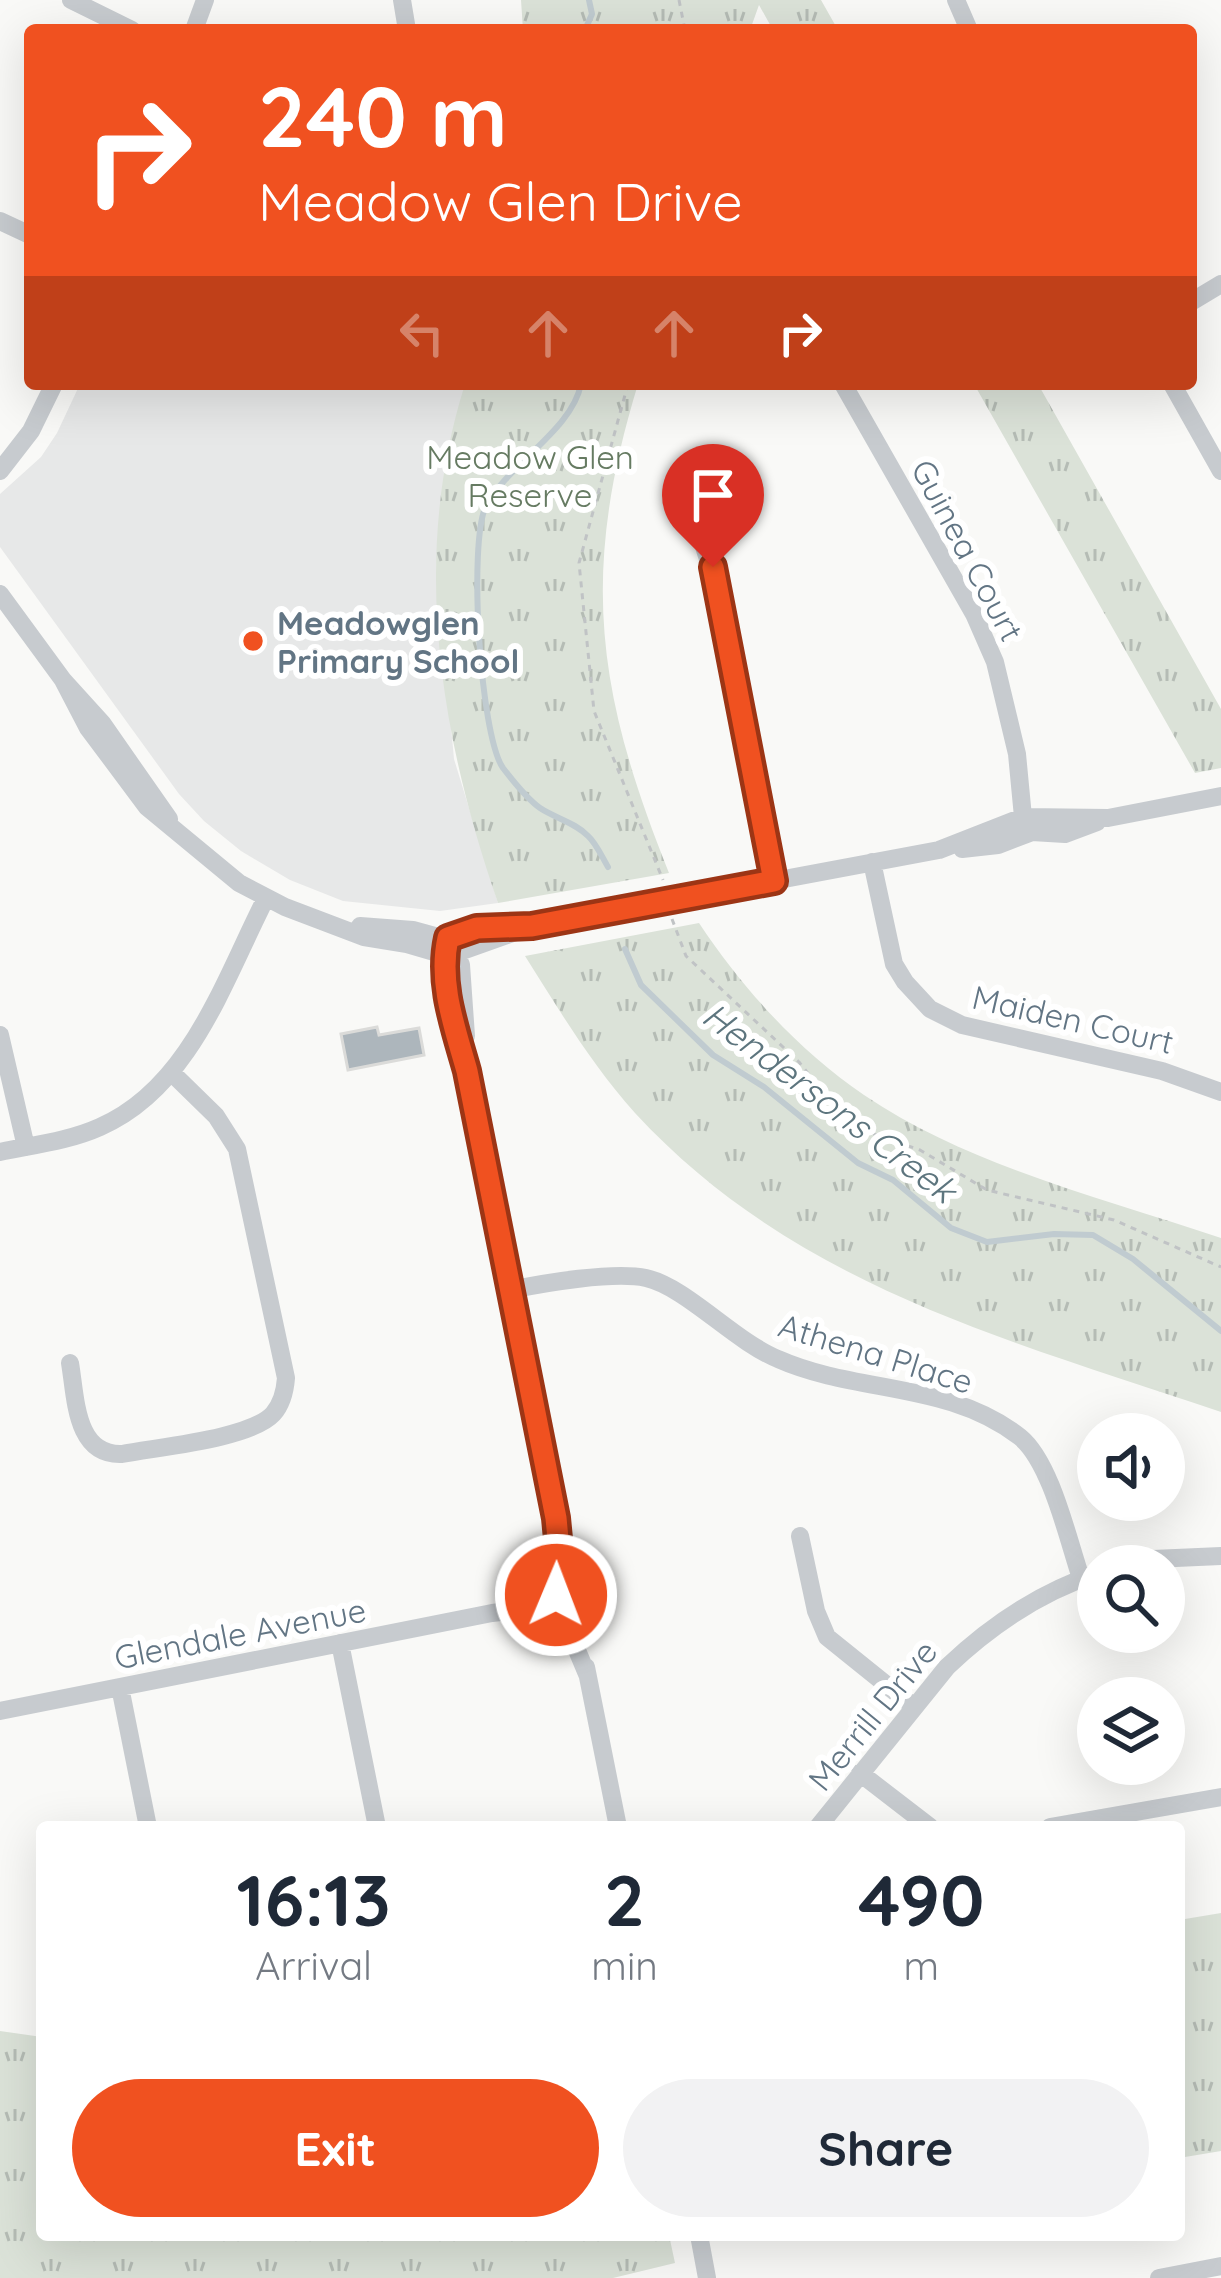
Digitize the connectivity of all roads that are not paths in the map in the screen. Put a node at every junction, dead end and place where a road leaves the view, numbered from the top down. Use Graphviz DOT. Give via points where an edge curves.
graph roads {
  1 [pos="71,0"];
  2 [pos="120,24"];
  3 [pos="51,390"];
  4 [pos="846,390"];
  5 [pos="1175,390"];
  6 [pos="6,458"];
  7 [pos="0,471"];
  8 [pos="1221,471"];
  9 [pos="700,534"];
  10 [pos="0,593"];
  11 [pos="1221,796"];
  12 [pos="1030,821"];
  13 [pos="872,862"];
  14 [pos="774,881"];
  15 [pos="266,898"];
  16 [pos="450,949"];
  17 [pos="0,1035"];
  18 [pos="172,1072"];
  19 [pos="1221,1092"];
  20 [pos="26,1147"];
  21 [pos="0,1151"];
  22 [pos="512,1296"];
  23 [pos="70,1363"];
  24 [pos="800,1536"];
  25 [pos="1077,1547"];
  26 [pos="1221,1556"];
  27 [pos="1185,1558"];
  28 [pos="1077,1582"];
  29 [pos="561,1599"];
  30 [pos="340,1643"];
  31 [pos="120,1687"];
  32 [pos="914,1707"];
  33 [pos="0,1711"];
  34 [pos="860,1773"];
  35 [pos="1221,1797"];
  36 [pos="147,1821"];
  37 [pos="376,1821"];
  38 [pos="617,1821"];
  39 [pos="823,1821"];
  40 [pos="922,1821"];
  41 [pos="1084,1821"];
  42 [pos="700,2241"];
  43 [pos="1221,2266"];
  44 [pos="707,2278"];
  45 [pos="1159,2278"];
  1 -- 2 [label="street"];
  3 -- 6 [label="street"];
  4 -- 12 [label="street, Guinea Court" via="986,640"];
  5 -- 8 [label="street"];
  6 -- 7 [label="street"];
  9 -- 14 [label="street" via="719,594"];
  10 -- 15 [label="street" via="134,792 214,865"];
  11 -- 12 [label="street" via="1065,834"];
  12 -- 13 [label="street" via="985,848"];
  13 -- 14 [label="street"];
  13 -- 19 [label="street, Maiden Court" via="894,964 930,1009 962,1025"];
  14 -- 16 [label="street" via="532,926 493,926"];
  15 -- 16 [label="street" via="331,925 399,928"];
  15 -- 18 [label="street"];
  16 -- 22 [label="street"];
  17 -- 20 [label="street"];
  18 -- 20 [label="street" via="104,1126"];
  18 -- 23 [label="street" via="216,1116 243,1166 286,1378 281,1402 248,1429 115,1455 85,1434"];
  20 -- 21 [label="street"];
  22 -- 25 [label="street, Athena Place" via="549,1282 659,1282 776,1359 849,1382 939,1396 1009,1430 1036,1455"];
  22 -- 29 [label="street" via="556,1518"];
  24 -- 32 [label="street" via="827,1637"];
  26 -- 27 [label="street"];
  28 -- 32 [label="street, Merrill Drive" via="981,1636"];
  29 -- 30 [label="street, Glendale Avenue"];
  29 -- 38 [label="street" via="587,1674"];
  30 -- 31 [label="street, Glendale Avenue"];
  30 -- 37 [label="street"];
  31 -- 33 [label="street, Glendale Avenue"];
  31 -- 36 [label="street"];
  32 -- 34 [label="street, Merrill Drive"];
  34 -- 39 [label="street, Merrill Drive"];
  34 -- 40 [label="street"];
  35 -- 41 [label="street"];
  42 -- 44 [label="street"];
  43 -- 45 [label="street"];
}
